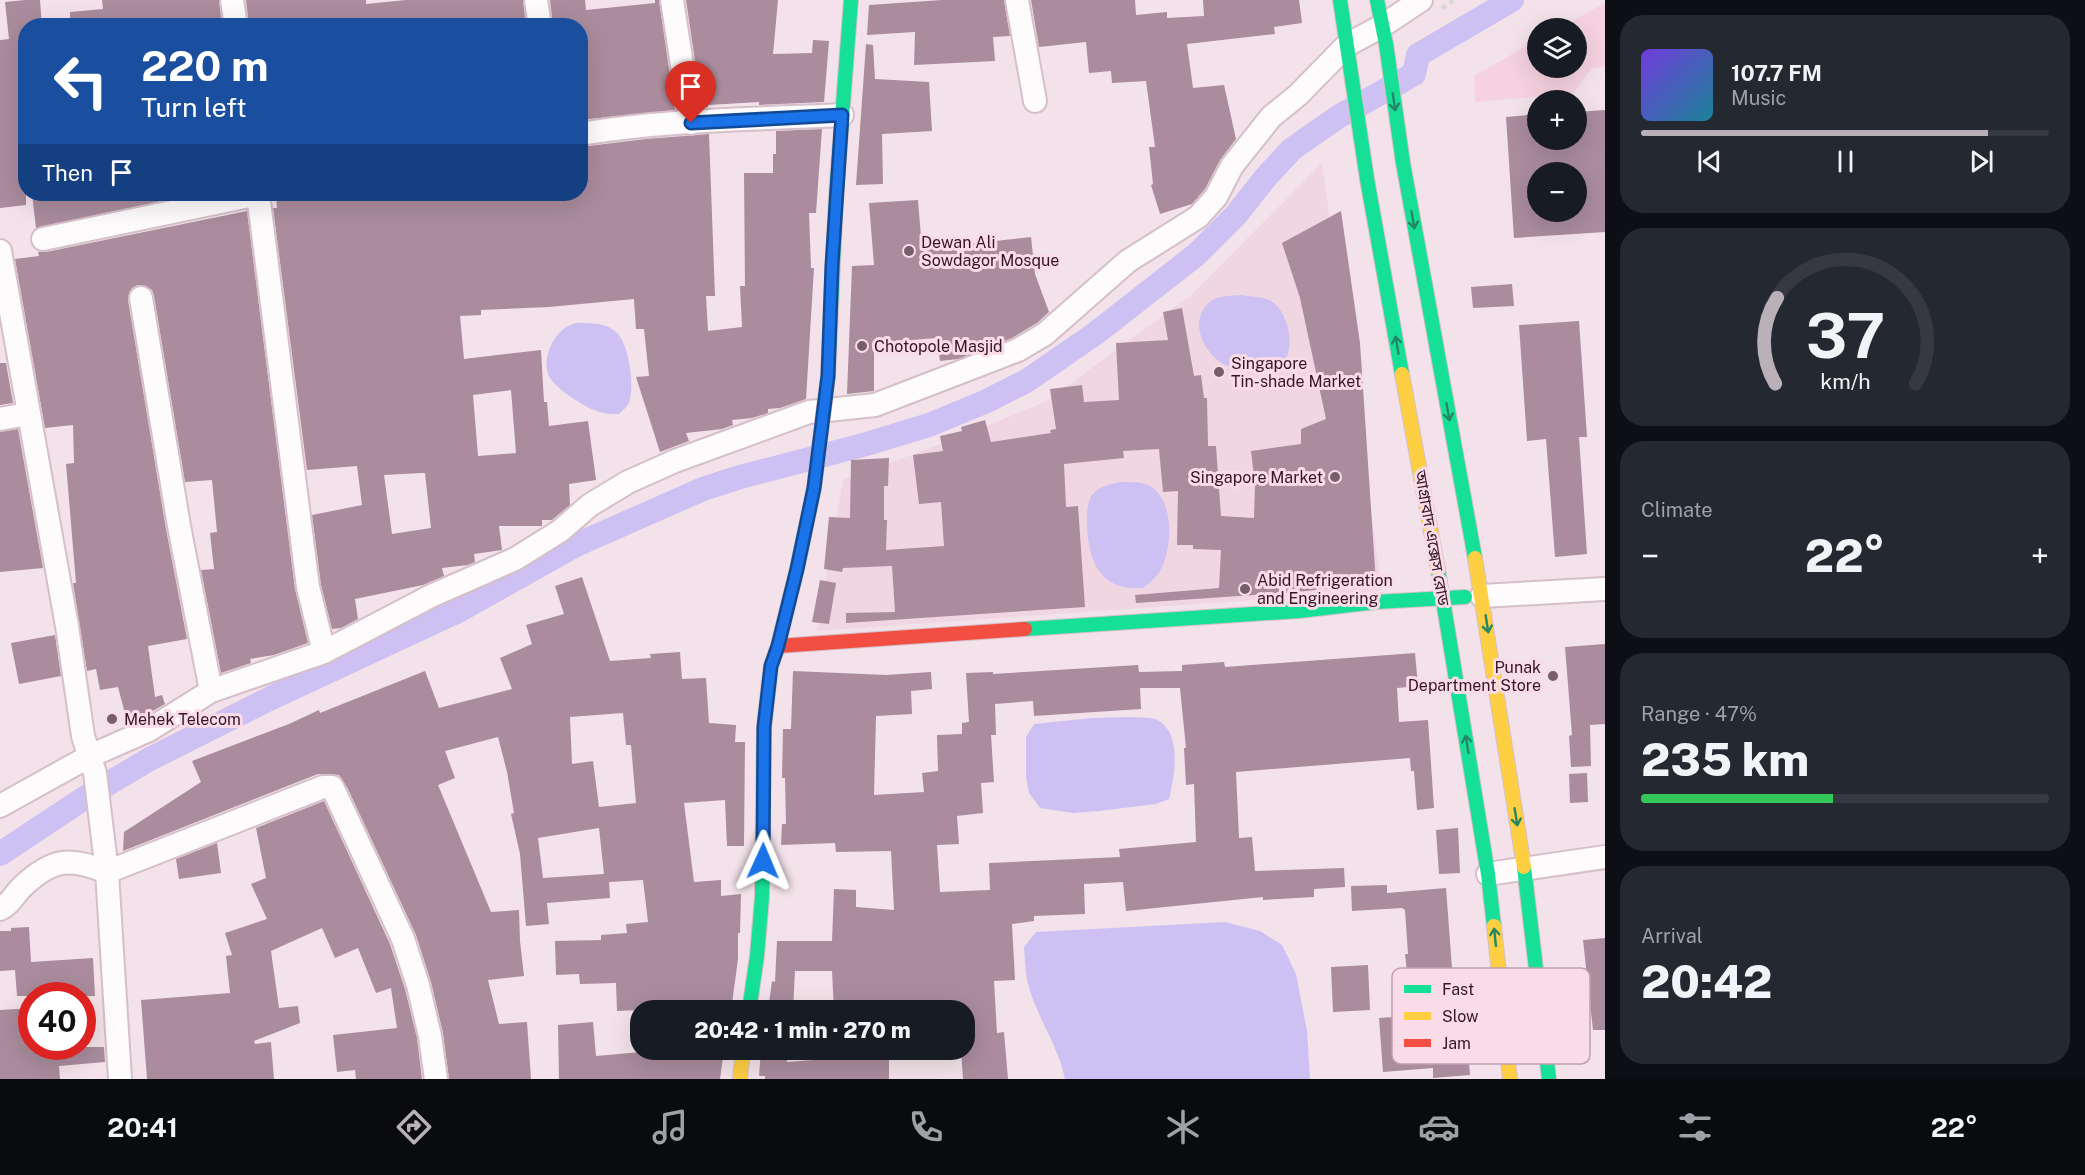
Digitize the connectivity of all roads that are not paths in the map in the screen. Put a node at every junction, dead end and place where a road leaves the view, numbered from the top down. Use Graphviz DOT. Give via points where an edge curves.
graph roads {
  1 [pos="232,0"];
  2 [pos="536,0"];
  3 [pos="672,0"];
  4 [pos="851,0"];
  5 [pos="1017,0"];
  6 [pos="1340,0"];
  7 [pos="1377,0"];
  8 [pos="1421,0"];
  9 [pos="235,18"];
  10 [pos="539,18"];
  11 [pos="1384,35"];
  12 [pos="1348,53"];
  13 [pos="1035,101"];
  14 [pos="842,115"];
  15 [pos="691,123"];
  16 [pos="588,133"];
  17 [pos="190,201"];
  18 [pos="259,201"];
  19 [pos="171,203"];
  20 [pos="43,239"];
  21 [pos="0,251"];
  22 [pos="141,298"];
  23 [pos="5,314"];
  24 [pos="28,414"];
  25 [pos="0,419"];
  26 [pos="1605,589"];
  27 [pos="1482,596"];
  28 [pos="1443,599"];
  29 [pos="778,646"];
  30 [pos="324,652"];
  31 [pos="211,691"];
  32 [pos="92,765"];
  33 [pos="0,806"];
  34 [pos="1605,857"];
  35 [pos="1524,869"];
  36 [pos="107,872"];
  37 [pos="1488,874"];
  38 [pos="0,909"];
  39 [pos="1498,968"];
  40 [pos="1536,968"];
  41 [pos="751,1000"];
  42 [pos="741,1060"];
  43 [pos="1508,1064"];
  44 [pos="1547,1064"];
  45 [pos="120,1079"];
  46 [pos="436,1079"];
  47 [pos="740,1079"];
  48 [pos="1510,1079"];
  49 [pos="1549,1079"];
  1 -- 9 [label="street"];
  2 -- 10 [label="street"];
  3 -- 15 [label="street"];
  4 -- 14 [label="main road"];
  5 -- 13 [label="street"];
  6 -- 12 [label="main road, আগ্রাবাদ এক্সেস রোড"];
  7 -- 11 [label="main road"];
  8 -- 11 [label="street"];
  11 -- 12 [label="street"];
  11 -- 27 [label="main road, one-way" via="1402,163"];
  28 -- 12 [label="main road, আগ্রাবাদ এক্সেস রোড, one-way"];
  12 -- 30 [label="street" via="1271,117 1198,217 1128,261 1045,334 1018,350 875,405 809,412 638,478 590,505 560,531 515,559 431,596"];
  14 -- 15 [label="street"];
  14 -- 29 [label="main road, bridge" via="828,376 814,488"];
  15 -- 16 [label="street"];
  17 -- 19 [label="street"];
  18 -- 30 [label="street" via="308,587"];
  19 -- 20 [label="street"];
  21 -- 23 [label="street"];
  22 -- 31 [label="street"];
  23 -- 24 [label="street"];
  24 -- 25 [label="street"];
  24 -- 32 [label="street"];
  26 -- 27 [label="street"];
  27 -- 28 [label="main road"];
  27 -- 35 [label="main road, one-way"];
  28 -- 29 [label="main road"];
  37 -- 28 [label="main road, আগ্রাবাদ এক্সেস রোড, one-way"];
  29 -- 41 [label="main road" via="771,666 764,727 762,897"];
  30 -- 31 [label="street"];
  31 -- 32 [label="street"];
  32 -- 33 [label="street"];
  32 -- 36 [label="street"];
  34 -- 35 [label="street"];
  35 -- 37 [label="street"];
  35 -- 40 [label="main road"];
  36 -- 38 [label="street" via="83,862 55,863 24,885"];
  36 -- 45 [label="street"];
  36 -- 46 [label="street" via="323,787 332,787 403,939 418,985"];
  39 -- 37 [label="main road, আগ্রাবাদ এক্সেস রোড, one-way"];
  42 -- 47 [label="main road"];
  48 -- 43 [label="main road, আগ্রাবাদ এক্সেস রোড, one-way"];
  44 -- 49 [label="main road"];
}
